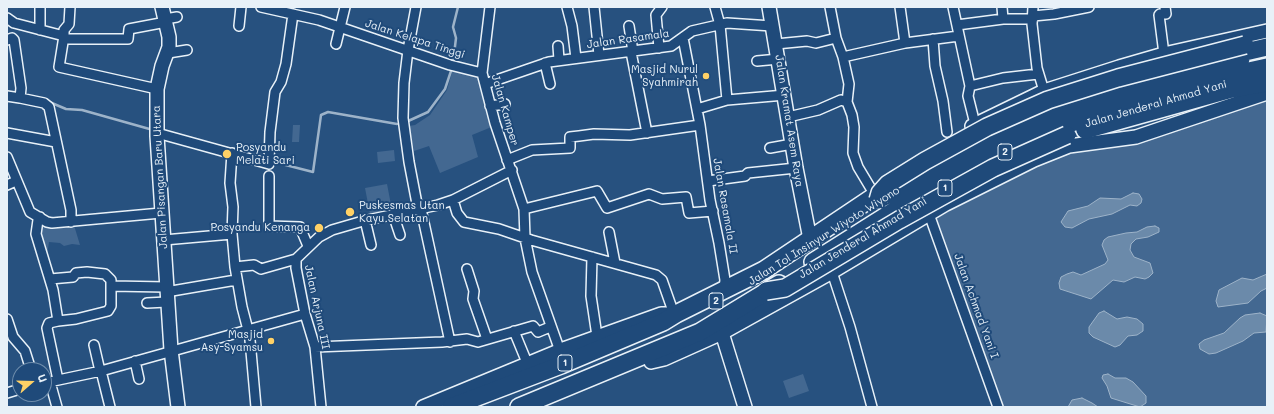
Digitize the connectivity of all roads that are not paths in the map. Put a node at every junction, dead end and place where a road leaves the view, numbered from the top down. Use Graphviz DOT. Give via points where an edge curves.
graph roads {
  1 [pos="40,7"];
  2 [pos="70,7"];
  3 [pos="242,7"];
  4 [pos="261,7"];
  5 [pos="345,7"];
  6 [pos="416,7"];
  7 [pos="490,7"];
  8 [pos="567,7"];
  9 [pos="573,7"];
  10 [pos="594,7"];
  11 [pos="662,7"];
  12 [pos="715,7"];
  13 [pos="769,7"];
  14 [pos="830,7"];
  15 [pos="900,7"];
  16 [pos="953,7"];
  17 [pos="1002,7"];
  18 [pos="1089,7"];
  19 [pos="1165,7"];
  20 [pos="297,12"];
  21 [pos="1033,14"];
  22 [pos="168,16"];
  23 [pos="1003,19"];
  24 [pos="10,20"];
  25 [pos="720,25"];
  26 [pos="957,25"];
  27 [pos="239,26"];
  28 [pos="629,26"];
  29 [pos="772,26"];
  30 [pos="341,27"];
  31 [pos="40,30"];
  32 [pos="1267,31"];
  33 [pos="959,36"];
  34 [pos="64,37"];
  35 [pos="683,38"];
  36 [pos="836,38"];
  37 [pos="10,39"];
  38 [pos="933,39"];
  39 [pos="1267,41"];
  40 [pos="905,43"];
  41 [pos="336,44"];
  42 [pos="776,44"];
  43 [pos="558,46"];
  44 [pos="1267,47"];
  45 [pos="659,48"];
  46 [pos="187,50"];
  47 [pos="408,50"];
  48 [pos="632,52"];
  49 [pos="168,53"];
  50 [pos="1164,54"];
  51 [pos="1267,54"];
  52 [pos="599,55"];
  53 [pos="843,57"];
  54 [pos="576,58"];
  55 [pos="779,59"];
  56 [pos="559,60"];
  57 [pos="757,61"];
  58 [pos="545,63"];
  59 [pos="1267,67"];
  60 [pos="482,73"];
  61 [pos="1038,74"];
  62 [pos="1267,75"];
  63 [pos="1267,83"];
  64 [pos="485,84"];
  65 [pos="550,84"];
  66 [pos="970,86"];
  67 [pos="157,89"];
  68 [pos="1044,91"];
  69 [pos="1267,93"];
  70 [pos="20,94"];
  71 [pos="785,95"];
  72 [pos="7,96"];
  73 [pos="728,100"];
  74 [pos="847,102"];
  75 [pos="505,104"];
  76 [pos="490,106"];
  77 [pos="697,108"];
  78 [pos="788,117"];
  79 [pos="975,124"];
  80 [pos="700,125"];
  81 [pos="157,131"];
  82 [pos="647,132"];
  83 [pos="947,132"];
  84 [pos="7,134"];
  85 [pos="56,142"];
  86 [pos="792,144"];
  87 [pos="770,148"];
  88 [pos="232,153"];
  89 [pos="7,157"];
  90 [pos="507,160"];
  91 [pos="796,168"];
  92 [pos="512,170"];
  93 [pos="269,176"];
  94 [pos="16,181"];
  95 [pos="708,181"];
  96 [pos="7,185"];
  97 [pos="875,196"];
  98 [pos="453,200"];
  99 [pos="419,209"];
  100 [pos="524,209"];
  101 [pos="713,211"];
  102 [pos="161,213"];
  103 [pos="393,214"];
  104 [pos="929,214"];
  105 [pos="40,217"];
  106 [pos="365,220"];
  107 [pos="71,222"];
  108 [pos="609,232"];
  109 [pos="232,234"];
  110 [pos="809,234"];
  111 [pos="400,236"];
  112 [pos="526,238"];
  113 [pos="164,240"];
  114 [pos="371,244"];
  115 [pos="308,246"];
  116 [pos="592,257"];
  117 [pos="296,259"];
  118 [pos="615,264"];
  119 [pos="235,267"];
  120 [pos="467,269"];
  121 [pos="832,272"];
  122 [pos="754,273"];
  123 [pos="50,278"];
  124 [pos="236,280"];
  125 [pos="112,286"];
  126 [pos="724,290"];
  127 [pos="766,291"];
  128 [pos="167,294"];
  129 [pos="147,303"];
  130 [pos="305,314"];
  131 [pos="675,314"];
  132 [pos="7,319"];
  133 [pos="58,321"];
  134 [pos="550,327"];
  135 [pos="249,329"];
  136 [pos="514,331"];
  137 [pos="722,333"];
  138 [pos="597,336"];
  139 [pos="487,339"];
  140 [pos="450,342"];
  141 [pos="94,345"];
  142 [pos="315,347"];
  143 [pos="170,350"];
  144 [pos="560,351"];
  145 [pos="135,361"];
  146 [pos="28,362"];
  147 [pos="50,362"];
  148 [pos="651,362"];
  149 [pos="528,365"];
  150 [pos="101,371"];
  151 [pos="549,377"];
  152 [pos="139,379"];
  153 [pos="52,382"];
  154 [pos="52,387"];
  155 [pos="56,407"];
  156 [pos="110,407"];
  157 [pos="178,407"];
  158 [pos="256,407"];
  159 [pos="321,407"];
  160 [pos="423,407"];
  161 [pos="451,407"];
  162 [pos="466,407"];
  163 [pos="477,407"];
  164 [pos="519,407"];
  165 [pos="537,407"];
  166 [pos="745,407"];
  167 [pos="872,407"];
  168 [pos="998,407"];
  1 -- 31 [label="street"];
  2 -- 34 [label="street" via="69,24 64,30"];
  3 -- 27 [label="street"];
  4 -- 20 [label="street, Jalan Kelapa Tinggi"];
  5 -- 30 [label="street"];
  6 -- 47 [label="street"];
  7 -- 60 [label="street, Jalan Kamper"];
  8 -- 9 [label="street"];
  8 -- 54 [label="street"];
  10 -- 52 [label="street"];
  11 -- 45 [label="street" via="656,15"];
  12 -- 25 [label="street"];
  13 -- 29 [label="main road, Jalan Kramat Asem Raya"];
  14 -- 36 [label="street"];
  15 -- 40 [label="street"];
  16 -- 26 [label="street"];
  17 -- 23 [label="street"];
  18 -- 21 [label="street" via="1054,14"];
  19 -- 50 [label="street" via="1166,14 1159,15"];
  20 -- 30 [label="street, Jalan Kelapa Tinggi"];
  20 -- 88 [label="street" via="286,64 275,92 269,161"];
  21 -- 23 [label="street"];
  21 -- 61 [label="street"];
  22 -- 34 [label="street" via="129,29 128,39"];
  22 -- 49 [label="main road, Jalan Pisangan Baru Utara"];
  23 -- 26 [label="street"];
  24 -- 31 [label="street"];
  24 -- 37 [label="street"];
  25 -- 29 [label="street, Jalan Rasamala" via="735,22"];
  25 -- 35 [label="street, Jalan Rasamala" via="692,31"];
  25 -- 73 [label="street"];
  26 -- 33 [label="street"];
  28 -- 48 [label="street"];
  29 -- 42 [label="main road, Jalan Kramat Asem Raya"];
  30 -- 41 [label="street"];
  30 -- 47 [label="street, Jalan Kelapa Tinggi"];
  31 -- 34 [label="street"];
  32 -- 50 [label="main road, 1"];
  33 -- 38 [label="street"];
  33 -- 66 [label="street"];
  34 -- 67 [label="street" via="59,67"];
  35 -- 45 [label="street, Jalan Rasamala" via="671,46"];
  35 -- 77 [label="street, Jalan Rasamala II"];
  36 -- 42 [label="street" via="816,43 808,41"];
  36 -- 53 [label="street"];
  37 -- 70 [label="street" via="14,40"];
  38 -- 40 [label="street"];
  38 -- 83 [label="street" via="935,66"];
  39 -- 97 [label="highway, bridge" via="1118,78 1048,100 986,127 925,161 888,184"];
  40 -- 53 [label="street"];
  42 -- 55 [label="main road, Jalan Kramat Asem Raya"];
  43 -- 56 [label="street"];
  44 -- 122 [label="highway, 1" via="1183,66 1068,99 1002,123 910,172 764,270"];
  45 -- 48 [label="street, Jalan Rasamala"];
  46 -- 49 [label="street"];
  47 -- 60 [label="street, Jalan Kelapa Tinggi"];
  47 -- 99 [label="street" via="403,118"];
  48 -- 52 [label="street, Jalan Rasamala"];
  48 -- 82 [label="street"];
  49 -- 67 [label="main road, Jalan Pisangan Baru Utara"];
  50 -- 68 [label="main road, 1"];
  51 -- 97 [label="highway, Jalan Tol Insinyur Wiyoto Wiyono / 2" via="1198,67 1061,111"];
  52 -- 54 [label="street, Jalan Rasamala"];
  53 -- 74 [label="street" via="849,84"];
  54 -- 56 [label="street, Jalan Rasamala"];
  55 -- 57 [label="street"];
  55 -- 71 [label="main road, Jalan Kramat Asem Raya"];
  56 -- 58 [label="street, Jalan Rasamala"];
  58 -- 64 [label="street, Jalan Rasamala"];
  58 -- 65 [label="street"];
  59 -- 127 [label="highway, Jalan Tol Insinyur Wiyoto Wiyono / 2" via="1156,94 1056,128 997,155 905,204"];
  60 -- 64 [label="street, Jalan Kamper"];
  61 -- 66 [label="street" via="1003,78"];
  61 -- 68 [label="street"];
  62 -- 148 [label="highway, Jalan Jenderal Ahmad Yani / 1" via="1206,87 1061,132 990,164 904,212 736,317"];
  63 -- 127 [label="highway, bridge" via="1158,108 1067,135 992,168 785,288"];
  64 -- 76 [label="street, Jalan Kamper"];
  66 -- 79 [label="street" via="968,96"];
  67 -- 81 [label="main road, Jalan Pisangan Baru Utara"];
  68 -- 79 [label="main road, 1"];
  69 -- 104 [label="main road, Jalan Jenderal Ahmad Yani / 1" via="1136,137 1069,146 1034,160"];
  70 -- 72 [label="street"];
  70 -- 85 [label="street" via="49,107"];
  71 -- 73 [label="street"];
  71 -- 78 [label="main road, Jalan Kramat Asem Raya"];
  73 -- 77 [label="street"];
  74 -- 78 [label="street" via="840,100 818,110"];
  74 -- 97 [label="street" via="854,127 853,153"];
  75 -- 76 [label="street"];
  76 -- 90 [label="street, Jalan Kamper"];
  77 -- 80 [label="street, Jalan Rasamala II"];
  78 -- 86 [label="main road, Jalan Kramat Asem Raya"];
  79 -- 97 [label="main road, 1" via="930,151"];
  80 -- 82 [label="street"];
  80 -- 95 [label="street, Jalan Rasamala II"];
  81 -- 88 [label="street"];
  81 -- 102 [label="main road, Jalan Pisangan Baru Utara"];
  82 -- 90 [label="street" via="570,137 570,148 532,150"];
  84 -- 85 [label="street"];
  85 -- 107 [label="street" via="71,210"];
  86 -- 87 [label="street"];
  86 -- 91 [label="main road, Jalan Kramat Asem Raya"];
  88 -- 109 [label="street"];
  89 -- 94 [label="street"];
  90 -- 92 [label="street, Jalan Kamper"];
  91 -- 95 [label="street" via="748,173 745,176"];
  91 -- 110 [label="main road, Jalan Kramat Asem Raya"];
  92 -- 98 [label="street"];
  92 -- 100 [label="street, Jalan Kamper"];
  93 -- 115 [label="street" via="269,226 300,227"];
  94 -- 96 [label="street"];
  94 -- 105 [label="street" via="30,212"];
  95 -- 101 [label="street, Jalan Rasamala II"];
  97 -- 110 [label="main road, 1"];
  97 -- 151 [label="highway, Jalan Tol Insinyur Wiyoto Wiyono / 2" via="732,292 650,337"];
  98 -- 99 [label="street"];
  98 -- 112 [label="street" via="464,222 500,229"];
  99 -- 103 [label="street"];
  99 -- 140 [label="street"];
  100 -- 101 [label="street" via="597,191 607,208 649,194 662,198 686,197 689,213"];
  100 -- 112 [label="street, Jalan Kamper"];
  101 -- 126 [label="street, Jalan Rasamala II" via="724,273"];
  102 -- 107 [label="street"];
  102 -- 113 [label="main road, Jalan Pisangan Baru Utara"];
  103 -- 106 [label="street"];
  103 -- 111 [label="street"];
  104 -- 121 [label="main road, Jalan Jenderal Ahmad Yani / 1"];
  104 -- 168 [label="street, Jalan Achmad Yani I"];
  105 -- 107 [label="street" via="52,223"];
  105 -- 123 [label="street" via="36,234"];
  106 -- 114 [label="street"];
  106 -- 115 [label="street" via="332,230"];
  108 -- 118 [label="street"];
  109 -- 113 [label="street"];
  109 -- 119 [label="street"];
  110 -- 122 [label="main road, 1" via="761,265"];
  112 -- 116 [label="street"];
  112 -- 134 [label="street, Jalan Kamper" via="532,272"];
  113 -- 128 [label="main road, Jalan Pisangan Baru Utara"];
  115 -- 117 [label="street"];
  116 -- 118 [label="street"];
  116 -- 138 [label="street" via="592,296"];
  117 -- 119 [label="street" via="262,269 254,265"];
  117 -- 130 [label="street, Jalan Arjuna III"];
  118 -- 131 [label="street" via="660,277"];
  119 -- 124 [label="street"];
  120 -- 139 [label="street" via="474,291 473,299"];
  121 -- 137 [label="main road, Jalan Jenderal Ahmad Yani / 1"];
  121 -- 167 [label="street"];
  122 -- 126 [label="highway, 1"];
  123 -- 125 [label="street" via="96,272 108,275"];
  123 -- 133 [label="street"];
  124 -- 128 [label="street"];
  124 -- 135 [label="street"];
  125 -- 128 [label="street"];
  125 -- 133 [label="street" via="111,306 108,311"];
  126 -- 131 [label="highway, 1"];
  127 -- 164 [label="highway, Jalan Tol Insinyur Wiyoto Wiyono / 2" via="700,332"];
  128 -- 129 [label="street"];
  128 -- 143 [label="main road, Jalan Pisangan Baru Utara"];
  130 -- 135 [label="street"];
  130 -- 142 [label="street, Jalan Arjuna III"];
  131 -- 138 [label="main road, 1" via="661,314"];
  131 -- 161 [label="highway, 1" via="663,322 561,365"];
  132 -- 146 [label="street" via="13,337 25,351"];
  133 -- 147 [label="street" via="49,323 47,328"];
  134 -- 136 [label="street" via="538,332 534,326"];
  134 -- 144 [label="street, Jalan Kamper"];
  135 -- 143 [label="street"];
  135 -- 158 [label="street"];
  136 -- 139 [label="street"];
  136 -- 149 [label="street"];
  137 -- 148 [label="main road, Jalan Jenderal Ahmad Yani / 1" via="664,359"];
  137 -- 166 [label="main road"];
  138 -- 144 [label="main road, 1"];
  139 -- 140 [label="street" via="478,342 467,339"];
  140 -- 142 [label="street"];
  141 -- 150 [label="street"];
  142 -- 159 [label="street, Jalan Arjuna III"];
  143 -- 145 [label="street"];
  143 -- 157 [label="main road, Jalan Pisangan Baru Utara"];
  144 -- 149 [label="main road, 1"];
  145 -- 150 [label="street"];
  145 -- 152 [label="street"];
  148 -- 165 [label="highway, Jalan Jenderal Ahmad Yani / 1"];
  149 -- 160 [label="main road, 1"];
  150 -- 153 [label="street"];
  150 -- 156 [label="street"];
  151 -- 162 [label="highway"];
  151 -- 163 [label="highway, Jalan Tol Insinyur Wiyoto Wiyono / 2"];
  154 -- 155 [label="street"];
}
